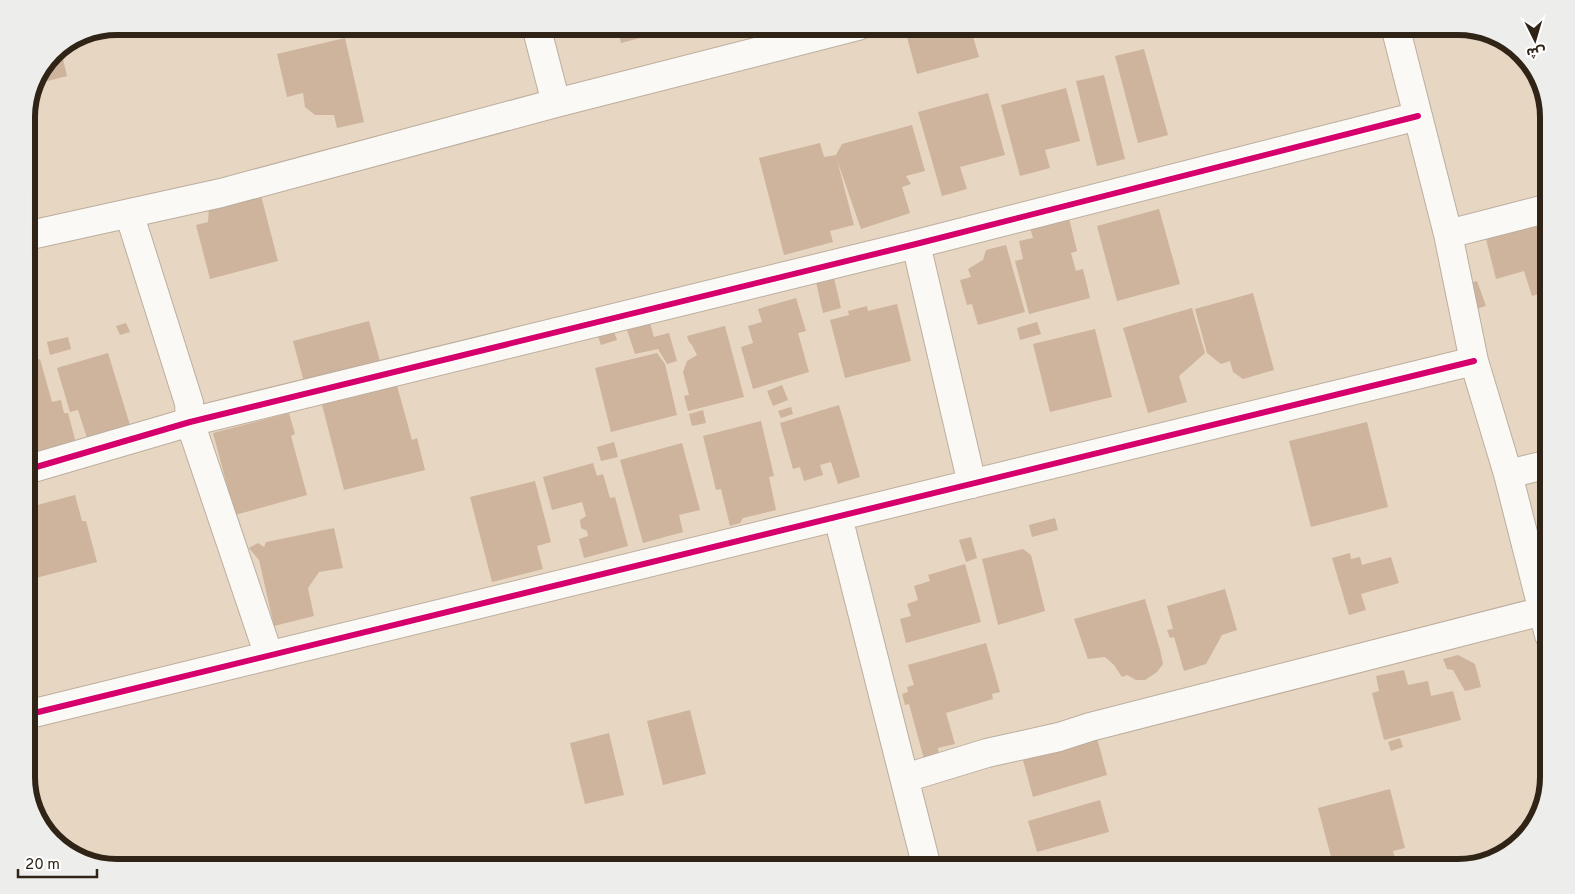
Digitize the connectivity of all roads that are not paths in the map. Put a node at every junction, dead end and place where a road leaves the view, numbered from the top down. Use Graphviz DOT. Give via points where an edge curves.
graph roads {
  1 [pos="538,35"];
  2 [pos="1397,35"];
  3 [pos="783,36"];
  4 [pos="556,103"];
  5 [pos="1418,116"];
  6 [pos="1540,210"];
  7 [pos="129,213"];
  8 [pos="35,234"];
  9 [pos="1448,234"];
  10 [pos="916,244"];
  11 [pos="1474,361"];
  12 [pos="190,422"];
  13 [pos="1540,466"];
  14 [pos="35,467"];
  15 [pos="1508,474"];
  16 [pos="972,484"];
  17 [pos="838,516"];
  18 [pos="1540,599"];
  19 [pos="1540,624"];
  20 [pos="269,656"];
  21 [pos="35,713"];
  22 [pos="905,778"];
  23 [pos="925,859"];
  1 -- 4 [label="street"];
  2 -- 5 [label="street"];
  3 -- 4 [label="street"];
  4 -- 7 [label="street" via="221,194"];
  5 -- 9 [label="street"];
  5 -- 10 [label="street"];
  6 -- 9 [label="street"];
  7 -- 8 [label="street"];
  7 -- 12 [label="street" via="189,403"];
  9 -- 11 [label="street"];
  10 -- 12 [label="street"];
  10 -- 16 [label="street"];
  11 -- 15 [label="street"];
  11 -- 16 [label="street"];
  12 -- 14 [label="street"];
  12 -- 20 [label="street"];
  13 -- 15 [label="street"];
  15 -- 18 [label="street"];
  16 -- 17 [label="street"];
  17 -- 20 [label="street"];
  17 -- 22 [label="street"];
  19 -- 22 [label="street" via="1090,727"];
  20 -- 21 [label="street"];
  22 -- 23 [label="street"];
}
